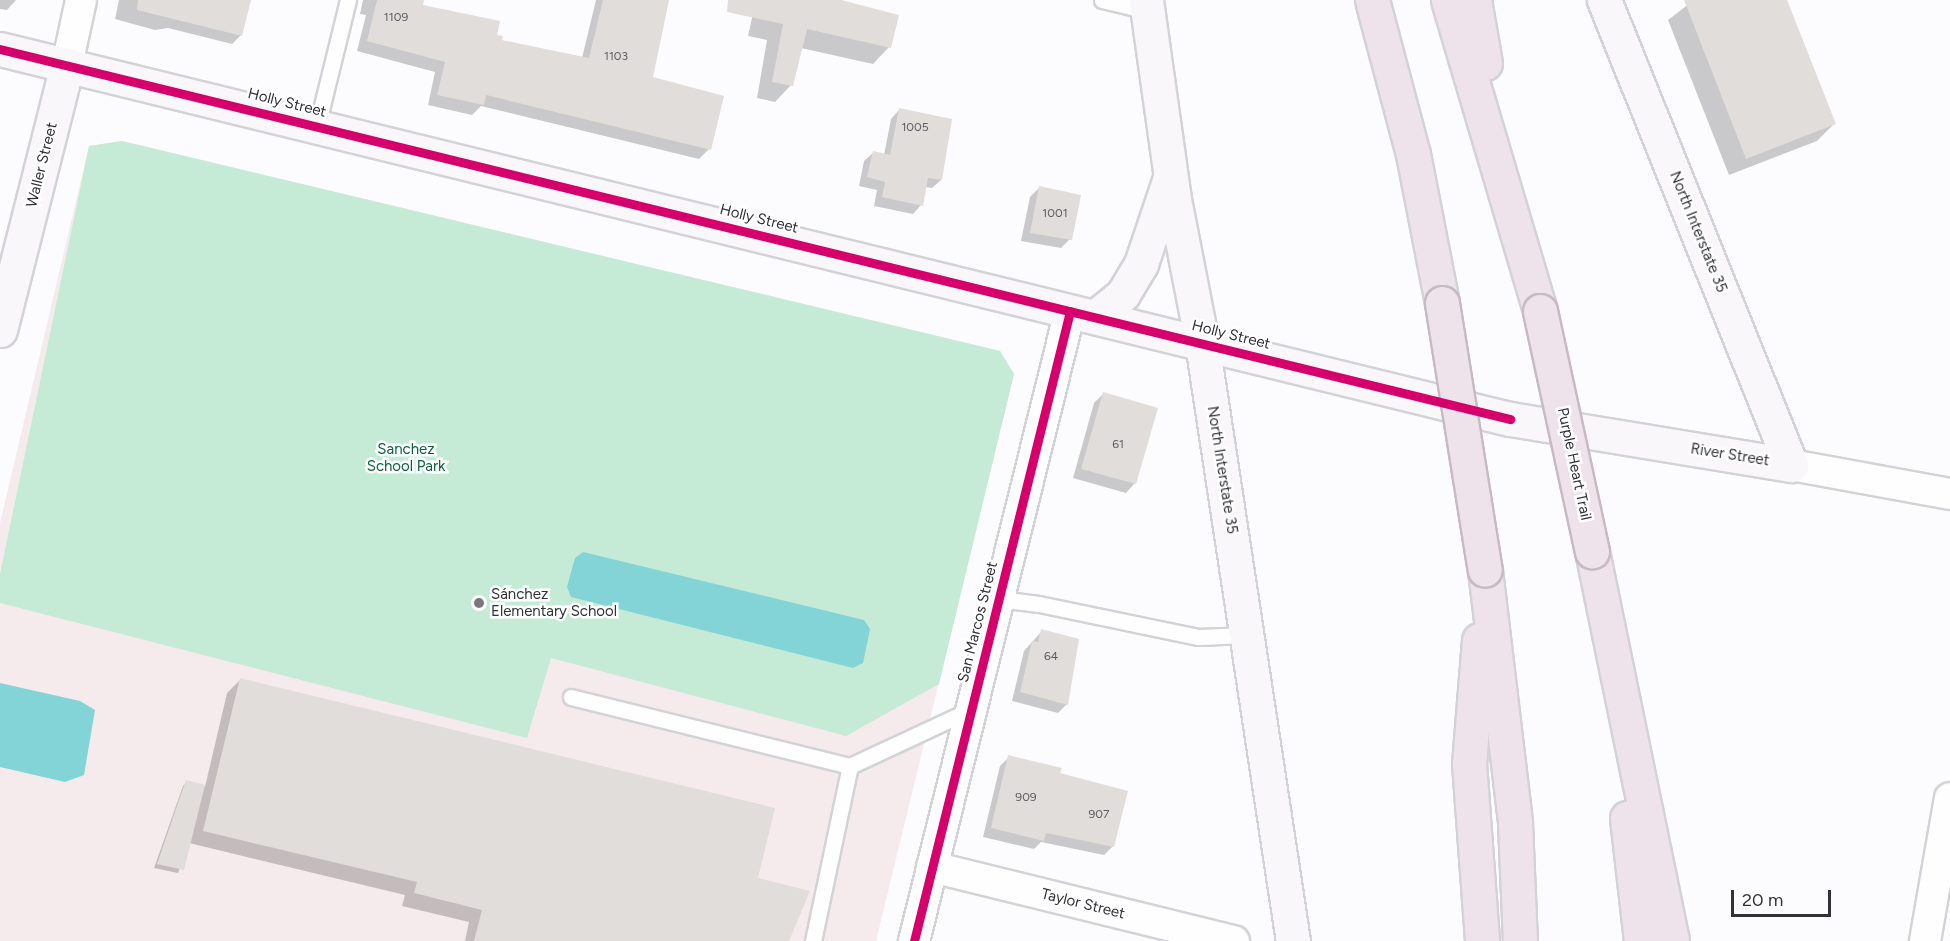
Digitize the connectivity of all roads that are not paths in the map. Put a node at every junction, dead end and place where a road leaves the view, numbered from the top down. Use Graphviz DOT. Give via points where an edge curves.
graph roads {
  1 [pos="81,0"];
  2 [pos="348,0"];
  3 [pos="1102,0"];
  4 [pos="1372,0"];
  5 [pos="1448,0"];
  6 [pos="1474,0"];
  7 [pos="1604,0"];
  8 [pos="1147,6"];
  9 [pos="0,49"];
  10 [pos="67,65"];
  11 [pos="317,126"];
  12 [pos="1171,177"];
  13 [pos="1512,209"];
  14 [pos="1082,314"];
  15 [pos="0,328"];
  16 [pos="1202,343"];
  17 [pos="1510,419"];
  18 [pos="1791,465"];
  19 [pos="1950,494"];
  20 [pos="1592,551"];
  21 [pos="1485,570"];
  22 [pos="999,599"];
  23 [pos="1247,635"];
  24 [pos="571,697"];
  25 [pos="972,709"];
  26 [pos="850,766"];
  27 [pos="1950,798"];
  28 [pos="932,867"];
  29 [pos="813,941"];
  30 [pos="914,941"];
  31 [pos="1234,941"];
  32 [pos="1293,941"];
  33 [pos="1482,941"];
  34 [pos="1520,941"];
  35 [pos="1641,941"];
  36 [pos="1672,941"];
  37 [pos="1925,941"];
  1 -- 10 [label="street, Waller Street"];
  2 -- 11 [label="lane"];
  3 -- 8 [label="lane"];
  4 -- 21 [label="highway, bridge" via="1413,153 1442,303"];
  5 -- 13 [label="highway, Purple Heart Trail"];
  6 -- 13 [label="highway"];
  7 -- 18 [label="street, North Interstate 35"];
  8 -- 12 [label="street, North Interstate 35"];
  9 -- 10 [label="street, Holly Street"];
  10 -- 11 [label="street, Holly Street"];
  10 -- 15 [label="street, Waller Street"];
  11 -- 14 [label="street, Holly Street"];
  12 -- 14 [label="street" via="1141,264 1123,294"];
  12 -- 16 [label="street, North Interstate 35"];
  13 -- 20 [label="highway, Purple Heart Trail, bridge" via="1540,311"];
  14 -- 16 [label="street, Holly Street"];
  14 -- 22 [label="street, San Marcos Street"];
  16 -- 17 [label="street, Holly Street"];
  16 -- 23 [label="street, North Interstate 35"];
  17 -- 18 [label="street, River Street"];
  18 -- 19 [label="street, River Street"];
  20 -- 35 [label="highway, Purple Heart Trail"];
  20 -- 36 [label="highway"];
  21 -- 33 [label="highway" via="1468,763"];
  21 -- 34 [label="highway" via="1515,823"];
  22 -- 23 [label="lane" via="1198,637"];
  22 -- 25 [label="street, San Marcos Street"];
  23 -- 32 [label="street, North Interstate 35"];
  24 -- 26 [label="lane"];
  25 -- 26 [label="lane"];
  25 -- 28 [label="street, San Marcos Street"];
  26 -- 29 [label="lane"];
  27 -- 37 [label="street"];
  28 -- 30 [label="street, San Marcos Street"];
  28 -- 31 [label="street, Taylor Street"];
}
